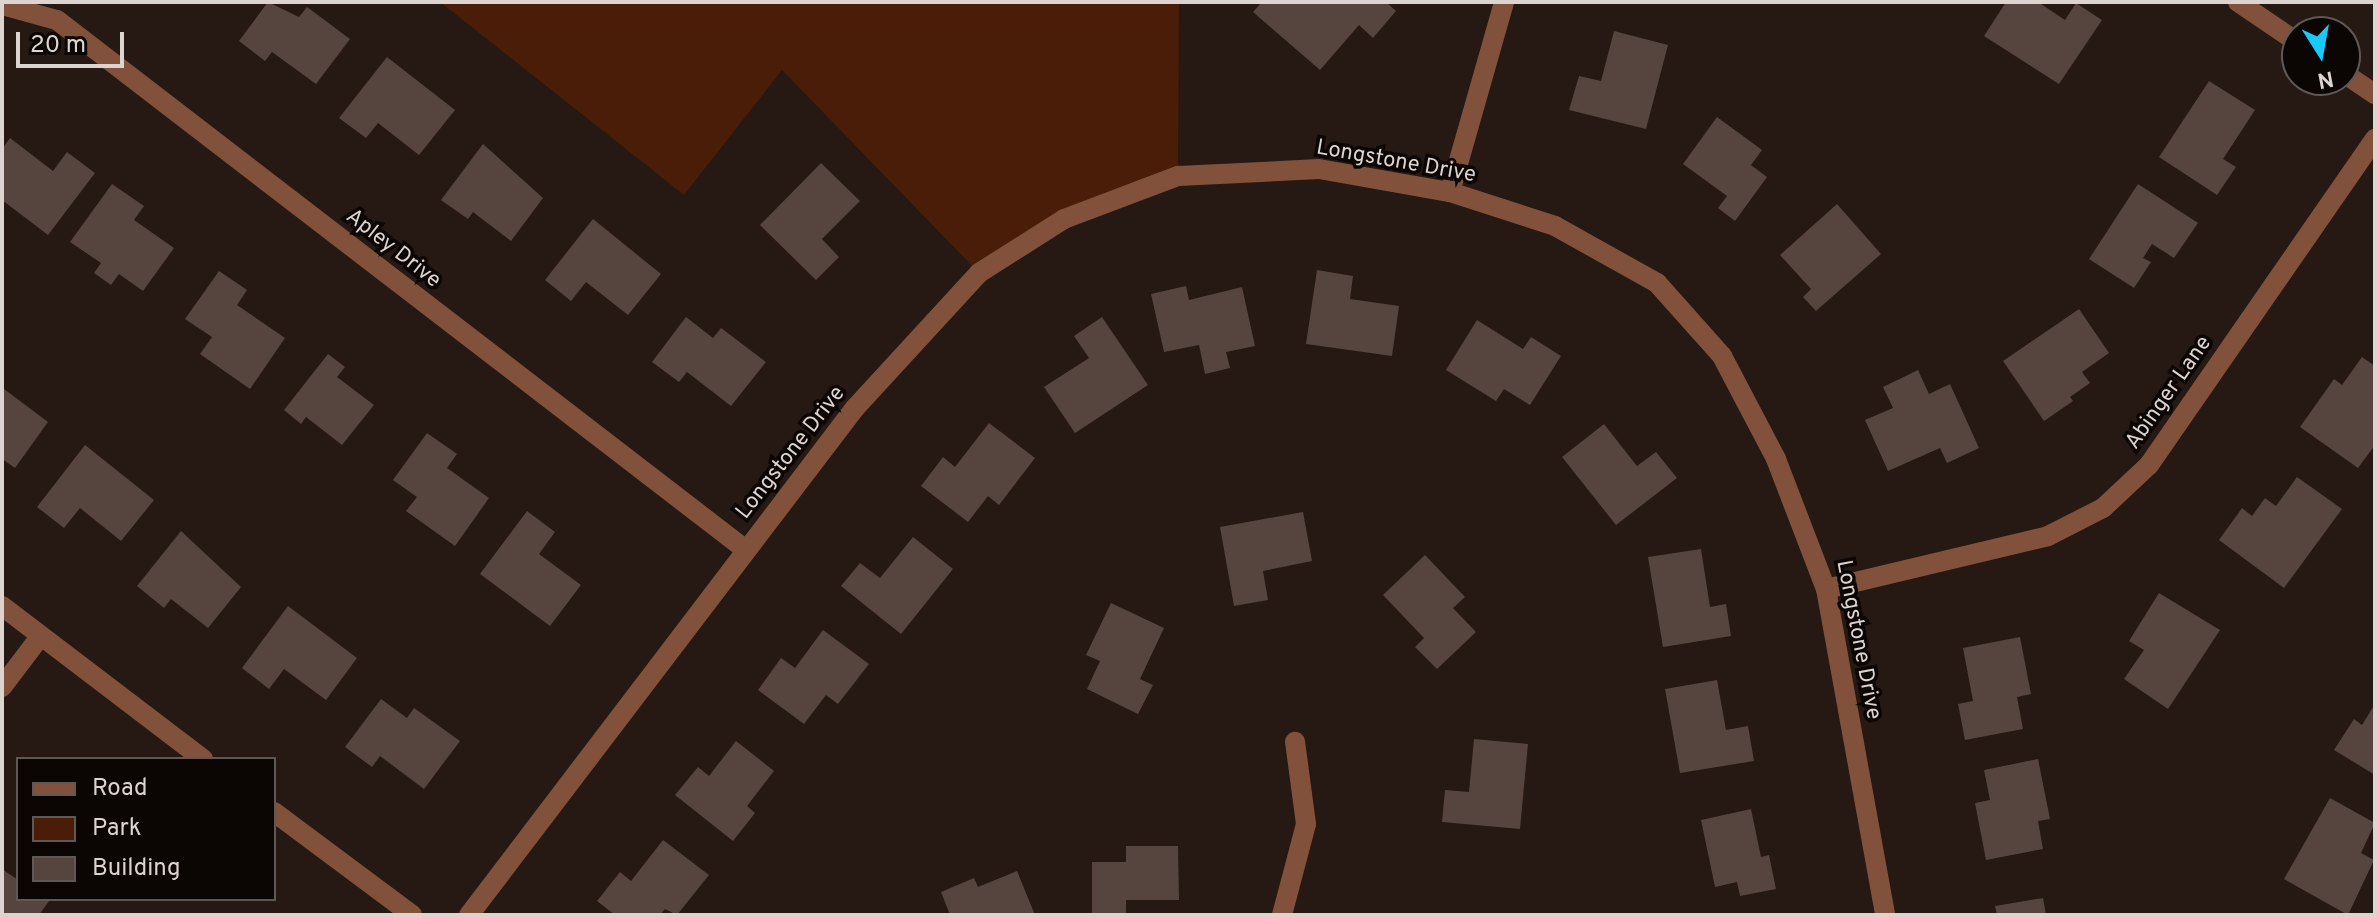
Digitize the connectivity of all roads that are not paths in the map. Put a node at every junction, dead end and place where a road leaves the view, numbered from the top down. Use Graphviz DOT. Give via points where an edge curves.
graph roads {
  1 [pos="1504,2"];
  2 [pos="2238,2"];
  3 [pos="2,5"];
  4 [pos="2281,31"];
  5 [pos="2375,139"];
  6 [pos="1450,192"];
  7 [pos="746,550"];
  8 [pos="1826,589"];
  9 [pos="2,606"];
  10 [pos="40,637"];
  11 [pos="2,687"];
  12 [pos="1295,742"];
  13 [pos="200,757"];
  14 [pos="276,813"];
  15 [pos="412,915"];
  16 [pos="469,915"];
  17 [pos="1282,915"];
  18 [pos="1885,915"];
  1 -- 6 [label="street"];
  2 -- 4 [label="street"];
  3 -- 7 [label="street, Apley Drive" via="57,20"];
  5 -- 8 [label="street, Abinger Lane" via="2149,465 2103,508 2048,536"];
  6 -- 7 [label="street, Longstone Drive" via="1319,169 1178,176 1064,219 979,273 855,408"];
  6 -- 8 [label="street, Longstone Drive" via="1555,226 1657,283 1722,356 1776,459"];
  7 -- 16 [label="street, Longstone Drive"];
  8 -- 18 [label="street, Longstone Drive"];
  9 -- 10 [label="street"];
  10 -- 11 [label="street"];
  10 -- 13 [label="street"];
  12 -- 17 [label="street" via="1306,824"];
  14 -- 15 [label="street"];
}
